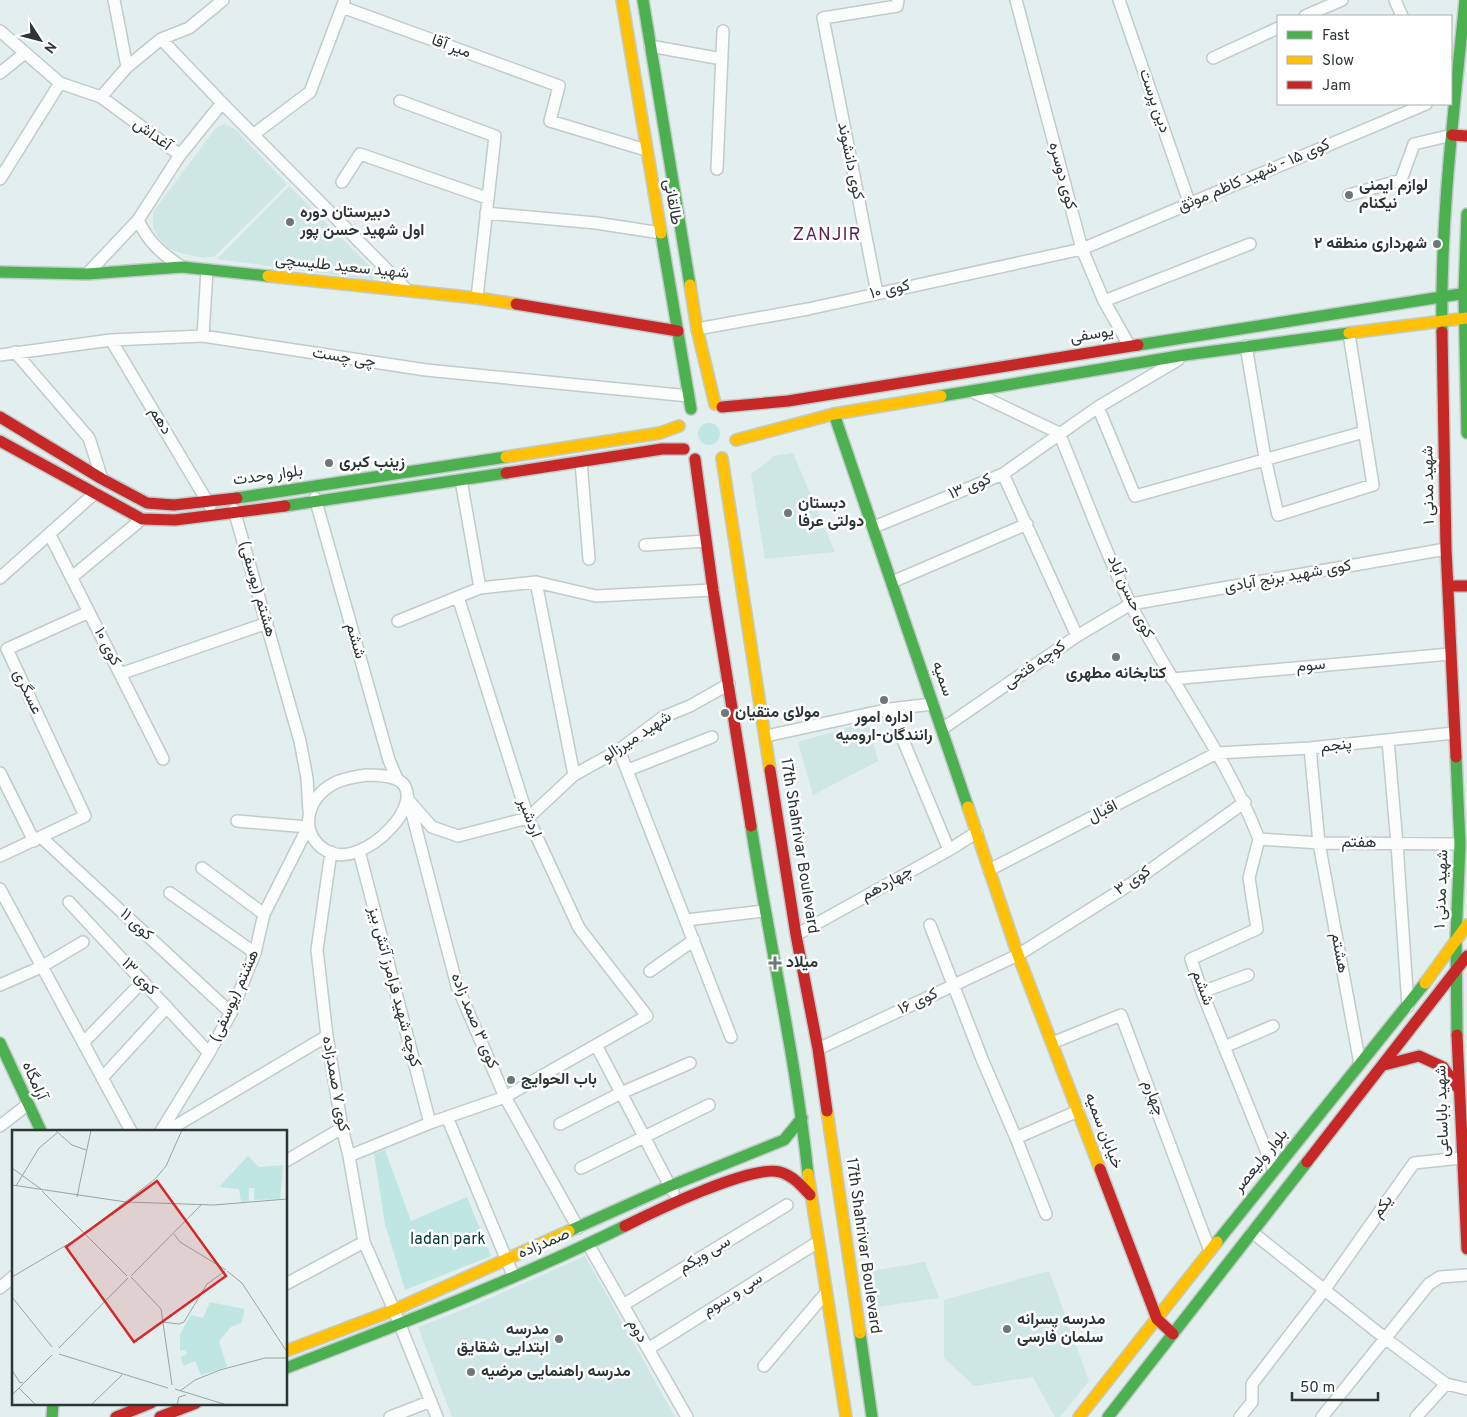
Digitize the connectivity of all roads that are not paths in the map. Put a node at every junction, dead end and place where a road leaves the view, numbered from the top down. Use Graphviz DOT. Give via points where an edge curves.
graph roads {
  1 [pos="114,0"];
  2 [pos="223,0"];
  3 [pos="622,0"];
  4 [pos="643,0"];
  5 [pos="898,0"];
  6 [pos="1016,0"];
  7 [pos="1118,0"];
  8 [pos="1342,0"];
  9 [pos="1395,0"];
  10 [pos="1465,0"];
  11 [pos="344,4"];
  12 [pos="1308,15"];
  13 [pos="1402,15"];
  14 [pos="1277,28"];
  15 [pos="0,31"];
  16 [pos="723,31"];
  17 [pos="161,39"];
  18 [pos="650,46"];
  19 [pos="25,53"];
  20 [pos="1213,58"];
  21 [pos="722,59"];
  22 [pos="127,68"];
  23 [pos="0,72"];
  24 [pos="60,83"];
  25 [pos="1458,93"];
  26 [pos="101,97"];
  27 [pos="400,101"];
  28 [pos="222,103"];
  29 [pos="1424,105"];
  30 [pos="254,134"];
  31 [pos="1452,135"];
  32 [pos="1467,136"];
  33 [pos="646,150"];
  34 [pos="180,155"];
  35 [pos="717,169"];
  36 [pos="0,179"];
  37 [pos="342,182"];
  38 [pos="1349,195"];
  39 [pos="487,198"];
  40 [pos="1189,202"];
  41 [pos="486,213"];
  42 [pos="138,220"];
  43 [pos="1467,222"];
  44 [pos="661,232"];
  45 [pos="1250,244"];
  46 [pos="1082,249"];
  47 [pos="182,267"];
  48 [pos="207,270"];
  49 [pos="0,272"];
  50 [pos="88,274"];
  51 [pos="408,290"];
  52 [pos="876,293"];
  53 [pos="1466,293"];
  54 [pos="1441,295"];
  55 [pos="477,298"];
  56 [pos="1104,301"];
  57 [pos="1466,319"];
  58 [pos="1307,320"];
  59 [pos="1442,321"];
  60 [pos="697,329"];
  61 [pos="678,331"];
  62 [pos="1349,334"];
  63 [pos="202,336"];
  64 [pos="1309,338"];
  65 [pos="111,340"];
  66 [pos="1129,345"];
  67 [pos="1246,346"];
  68 [pos="15,352"];
  69 [pos="0,355"];
  70 [pos="1185,355"];
  71 [pos="973,392"];
  72 [pos="689,396"];
  73 [pos="788,401"];
  74 [pos="719,406"];
  75 [pos="1098,407"];
  76 [pos="690,409"];
  77 [pos="834,414"];
  78 [pos="0,417"];
  79 [pos="794,423"];
  80 [pos="680,426"];
  81 [pos="1364,432"];
  82 [pos="1059,433"];
  83 [pos="1467,433"];
  84 [pos="736,440"];
  85 [pos="0,441"];
  86 [pos="684,449"];
  87 [pos="1265,458"];
  88 [pos="709,460"];
  89 [pos="581,462"];
  90 [pos="459,464"];
  91 [pos="1003,474"];
  92 [pos="102,479"];
  93 [pos="461,480"];
  94 [pos="314,486"];
  95 [pos="95,493"];
  96 [pos="231,498"];
  97 [pos="209,502"];
  98 [pos="315,502"];
  99 [pos="235,514"];
  100 [pos="213,516"];
  101 [pos="142,519"];
  102 [pos="1027,524"];
  103 [pos="874,527"];
  104 [pos="50,535"];
  105 [pos="706,541"];
  106 [pos="645,545"];
  107 [pos="1446,549"];
  108 [pos="588,559"];
  109 [pos="72,577"];
  110 [pos="0,578"];
  111 [pos="536,582"];
  112 [pos="892,582"];
  113 [pos="1449,586"];
  114 [pos="1467,586"];
  115 [pos="480,588"];
  116 [pos="713,590"];
  117 [pos="458,597"];
  118 [pos="1131,604"];
  119 [pos="89,612"];
  120 [pos="398,622"];
  121 [pos="266,623"];
  122 [pos="1077,636"];
  123 [pos="1450,654"];
  124 [pos="120,674"];
  125 [pos="1172,679"];
  126 [pos="729,684"];
  127 [pos="746,695"];
  128 [pos="933,704"];
  129 [pos="890,709"];
  130 [pos="942,729"];
  131 [pos="1454,733"];
  132 [pos="766,736"];
  133 [pos="712,737"];
  134 [pos="1388,740"];
  135 [pos="1310,748"];
  136 [pos="619,750"];
  137 [pos="1217,753"];
  138 [pos="163,760"];
  139 [pos="628,770"];
  140 [pos="0,774"];
  141 [pos="574,775"];
  142 [pos="397,779"];
  143 [pos="408,798"];
  144 [pos="1244,802"];
  145 [pos="309,811"];
  146 [pos="528,818"];
  147 [pos="237,820"];
  148 [pos="308,827"];
  149 [pos="976,832"];
  150 [pos="38,839"];
  151 [pos="1259,839"];
  152 [pos="1319,843"];
  153 [pos="1397,844"];
  154 [pos="1460,844"];
  155 [pos="949,850"];
  156 [pos="359,851"];
  157 [pos="331,852"];
  158 [pos="0,856"];
  159 [pos="202,868"];
  160 [pos="990,870"];
  161 [pos="0,889"];
  162 [pos="170,893"];
  163 [pos="69,902"];
  164 [pos="764,912"];
  165 [pos="264,914"];
  166 [pos="686,920"];
  167 [pos="1467,924"];
  168 [pos="930,926"];
  169 [pos="796,935"];
  170 [pos="1456,937"];
  171 [pos="694,940"];
  172 [pos="83,942"];
  173 [pos="255,953"];
  174 [pos="1018,955"];
  175 [pos="1467,956"];
  176 [pos="41,968"];
  177 [pos="650,970"];
  178 [pos="1456,971"];
  179 [pos="1248,975"];
  180 [pos="143,981"];
  181 [pos="0,985"];
  182 [pos="954,985"];
  183 [pos="1202,992"];
  184 [pos="1408,1006"];
  185 [pos="167,1007"];
  186 [pos="231,1013"];
  187 [pos="1273,1026"];
  188 [pos="327,1036"];
  189 [pos="731,1037"];
  190 [pos="0,1043"];
  191 [pos="82,1043"];
  192 [pos="1052,1043"];
  193 [pos="596,1045"];
  194 [pos="1224,1047"];
  195 [pos="818,1049"];
  196 [pos="209,1053"];
  197 [pos="690,1063"];
  198 [pos="1360,1064"];
  199 [pos="1384,1065"];
  200 [pos="102,1078"];
  201 [pos="1458,1088"];
  202 [pos="621,1092"];
  203 [pos="504,1097"];
  204 [pos="26,1105"];
  205 [pos="709,1106"];
  206 [pos="1078,1111"];
  207 [pos="447,1117"];
  208 [pos="802,1118"];
  209 [pos="430,1123"];
  210 [pos="560,1124"];
  211 [pos="0,1126"];
  212 [pos="342,1128"];
  213 [pos="41,1130"];
  214 [pos="130,1130"];
  215 [pos="162,1130"];
  216 [pos="170,1130"];
  217 [pos="644,1136"];
  218 [pos="1016,1138"];
  219 [pos="349,1156"];
  220 [pos="1461,1158"];
  221 [pos="288,1160"];
  222 [pos="581,1168"];
  223 [pos="1274,1170"];
  224 [pos="670,1186"];
  225 [pos="810,1195"];
  226 [pos="677,1200"];
  227 [pos="787,1205"];
  228 [pos="1046,1214"];
  229 [pos="578,1228"];
  230 [pos="1252,1232"];
  231 [pos="364,1242"];
  232 [pos="818,1242"];
  233 [pos="588,1244"];
  234 [pos="1467,1249"];
  235 [pos="1210,1251"];
  236 [pos="506,1259"];
  237 [pos="513,1275"];
  238 [pos="1467,1275"];
  239 [pos="12,1278"];
  240 [pos="288,1283"];
  241 [pos="0,1288"];
  242 [pos="1326,1290"];
  243 [pos="825,1294"];
  244 [pos="623,1305"];
  245 [pos="394,1310"];
  246 [pos="1157,1319"];
  247 [pos="400,1324"];
  248 [pos="1173,1334"];
  249 [pos="1386,1339"];
  250 [pos="648,1349"];
  251 [pos="288,1350"];
  252 [pos="764,1366"];
  253 [pos="288,1367"];
  254 [pos="1446,1384"];
  255 [pos="1467,1389"];
  256 [pos="431,1401"];
  257 [pos="53,1404"];
  258 [pos="148,1404"];
  259 [pos="193,1404"];
  260 [pos="52,1417"];
  261 [pos="116,1417"];
  262 [pos="160,1417"];
  263 [pos="390,1417"];
  264 [pos="437,1417"];
  265 [pos="687,1417"];
  266 [pos="846,1417"];
  267 [pos="872,1417"];
  268 [pos="1079,1417"];
  269 [pos="1108,1417"];
  270 [pos="1240,1417"];
  271 [pos="1322,1417"];
  272 [pos="1416,1417"];
  1 -- 22 [label="street"];
  2 -- 17 [label="street" via="189,28"];
  3 -- 33 [label="main road, طالقانی"];
  4 -- 18 [label="main road, طالقانی"];
  5 -- 52 [label="street, کوی دانشوند" via="897,6 823,18"];
  6 -- 46 [label="street, کوی دوسره"];
  7 -- 40 [label="street, دین پرست"];
  8 -- 12 [label="street"];
  9 -- 13 [label="street"];
  10 -- 25 [label="main road, شهید مدنی ۱"];
  11 -- 30 [label="street" via="310,92"];
  11 -- 33 [label="street, میر آقا" via="559,86 550,122"];
  14 -- 20 [label="street"];
  15 -- 19 [label="street, آغداش"];
  16 -- 21 [label="street"];
  17 -- 22 [label="street"];
  17 -- 28 [label="street"];
  18 -- 21 [label="street"];
  18 -- 60 [label="main road, طالقانی"];
  19 -- 23 [label="street"];
  19 -- 24 [label="street, آغداش"];
  21 -- 35 [label="street"];
  22 -- 26 [label="street"];
  24 -- 26 [label="street, آغداش"];
  24 -- 36 [label="street"];
  25 -- 31 [label="main road, شهید مدنی ۱"];
  26 -- 34 [label="street, آغداش"];
  27 -- 39 [label="street" via="495,136"];
  28 -- 30 [label="street"];
  28 -- 34 [label="street"];
  29 -- 40 [label="street, کوی ۱۵ - شهید کاظم موثق"];
  30 -- 51 [label="street"];
  31 -- 32 [label="main road"];
  31 -- 38 [label="street" via="1414,144 1402,180"];
  31 -- 54 [label="main road, شهید مدنی ۱"];
  33 -- 44 [label="main road, طالقانی"];
  34 -- 42 [label="street, آغداش"];
  37 -- 39 [label="street" via="360,154"];
  39 -- 41 [label="street"];
  40 -- 46 [label="street, کوی ۱۵ - شهید کاظم موثق"];
  41 -- 44 [label="street" via="596,222"];
  41 -- 55 [label="street"];
  42 -- 47 [label="street" via="145,236 157,249"];
  42 -- 50 [label="street, آغداش"];
  43 -- 53 [label="main road"];
  44 -- 61 [label="main road, طالقانی"];
  45 -- 56 [label="street"];
  46 -- 52 [label="street, کوی ۱۰"];
  46 -- 56 [label="street, کوی دوسره"];
  47 -- 48 [label="main road, شهید سعید طلیسچی"];
  47 -- 50 [label="main road, شهید سعید طلیسچی"];
  48 -- 51 [label="main road, شهید سعید طلیسچی"];
  48 -- 63 [label="street"];
  49 -- 50 [label="main road, شهید سعید طلیسچی"];
  51 -- 55 [label="main road, شهید سعید طلیسچی"];
  52 -- 60 [label="street, کوی ۱۰"];
  53 -- 54 [label="main road, یوسفی"];
  53 -- 57 [label="main road"];
  54 -- 58 [label="main road, یوسفی"];
  54 -- 59 [label="main road, شهید مدنی ۱"];
  55 -- 61 [label="main road, شهید سعید طلیسچی"];
  56 -- 66 [label="street, کوی دوسره"];
  57 -- 59 [label="main road"];
  57 -- 83 [label="main road"];
  58 -- 64 [label="main road"];
  58 -- 66 [label="main road, یوسفی"];
  59 -- 62 [label="main road"];
  59 -- 107 [label="main road, شهید مدنی ۱"];
  60 -- 74 [label="main road, طالقانی"];
  61 -- 72 [label="main road, طالقانی"];
  62 -- 64 [label="main road"];
  62 -- 81 [label="street"];
  63 -- 65 [label="street, چی چست"];
  63 -- 72 [label="street, چی چست" via="426,370"];
  64 -- 67 [label="main road"];
  65 -- 68 [label="street, چی چست"];
  65 -- 97 [label="street, دهم"];
  66 -- 73 [label="main road, یوسفی"];
  67 -- 70 [label="main road"];
  67 -- 87 [label="street"];
  68 -- 69 [label="street, چی چست"];
  68 -- 92 [label="street" via="89,438"];
  70 -- 71 [label="main road"];
  70 -- 75 [label="street, کوی ۱۳"];
  71 -- 77 [label="main road"];
  71 -- 82 [label="street"];
  72 -- 76 [label="main road, طالقانی"];
  73 -- 74 [label="main road, یوسفی"];
  73 -- 79 [label="main road"];
  74 -- 76 [label="main road" via="702,404"];
  74 -- 84 [label="main road" via="735,422"];
  75 -- 82 [label="street, کوی ۱۳"];
  75 -- 87 [label="street" via="1135,496"];
  76 -- 80 [label="main road"];
  77 -- 79 [label="main road"];
  77 -- 103 [label="main road, سمیه"];
  78 -- 92 [label="main road, بلوار وحدت"];
  79 -- 84 [label="main road"];
  80 -- 86 [label="main road" via="679,439"];
  80 -- 90 [label="main road, بلوار وحدت" via="660,433"];
  81 -- 87 [label="street"];
  81 -- 87 [label="street" via="1374,485 1278,515"];
  82 -- 91 [label="street, کوی ۱۳"];
  82 -- 118 [label="street, کوی حسن آباد"];
  84 -- 88 [label="main road" via="733,447"];
  85 -- 95 [label="main road, بلوار وحدت"];
  86 -- 88 [label="main road"];
  86 -- 89 [label="main road, بلوار وحدت"];
  88 -- 105 [label="main road, 17th Shahrivar Boulevard"];
  88 -- 127 [label="main road, 17th Shahrivar Boulevard"];
  89 -- 93 [label="main road, بلوار وحدت"];
  89 -- 108 [label="street"];
  90 -- 93 [label="main road"];
  90 -- 94 [label="main road, بلوار وحدت"];
  91 -- 102 [label="street"];
  91 -- 103 [label="street, کوی ۱۳"];
  92 -- 97 [label="main road, بلوار وحدت" via="147,504"];
  93 -- 98 [label="main road, بلوار وحدت"];
  93 -- 115 [label="street"];
  94 -- 96 [label="main road, بلوار وحدت"];
  94 -- 98 [label="street, ششم"];
  95 -- 101 [label="main road, بلوار وحدت"];
  95 -- 104 [label="street"];
  96 -- 97 [label="main road, بلوار وحدت"];
  96 -- 99 [label="street, هشتم (یوسفی)"];
  97 -- 100 [label="street, دهم"];
  98 -- 99 [label="main road, بلوار وحدت"];
  98 -- 142 [label="street, ششم"];
  99 -- 100 [label="main road, بلوار وحدت"];
  99 -- 121 [label="street, هشتم (یوسفی)"];
  100 -- 101 [label="main road, بلوار وحدت"];
  101 -- 109 [label="street"];
  102 -- 112 [label="street"];
  102 -- 122 [label="street"];
  103 -- 112 [label="main road, سمیه"];
  104 -- 109 [label="street, کوی ۱۰"];
  104 -- 110 [label="street"];
  105 -- 106 [label="street"];
  105 -- 116 [label="main road, 17th Shahrivar Boulevard"];
  107 -- 113 [label="main road, شهید مدنی ۱"];
  107 -- 118 [label="street, کوی شهید برنج آبادی"];
  109 -- 119 [label="street, کوی ۱۰"];
  111 -- 115 [label="street"];
  111 -- 116 [label="street" via="596,596"];
  111 -- 141 [label="street"];
  112 -- 128 [label="main road, سمیه"];
  113 -- 114 [label="main road"];
  113 -- 123 [label="main road, شهید مدنی ۱"];
  115 -- 117 [label="street"];
  116 -- 126 [label="main road, 17th Shahrivar Boulevard"];
  117 -- 120 [label="street"];
  117 -- 146 [label="street, اردشیر"];
  118 -- 122 [label="street, کوچه فتحی"];
  118 -- 125 [label="street, کوی حسن آباد"];
  119 -- 124 [label="street, کوی ۱۰"];
  119 -- 150 [label="street, عسگری" via="7,649 86,816"];
  121 -- 124 [label="street"];
  121 -- 145 [label="street, هشتم (یوسفی)" via="305,763"];
  122 -- 130 [label="street, کوچه فتحی"];
  123 -- 125 [label="street, سوم"];
  123 -- 131 [label="main road, شهید مدنی ۱"];
  124 -- 138 [label="street, کوی ۱۰"];
  125 -- 137 [label="street, کوی حسن آباد"];
  126 -- 127 [label="main road, 17th Shahrivar Boulevard"];
  126 -- 136 [label="street, شهید میرزالو" via="663,717"];
  127 -- 132 [label="main road, 17th Shahrivar Boulevard"];
  127 -- 164 [label="main road, 17th Shahrivar Boulevard"];
  128 -- 129 [label="street"];
  128 -- 130 [label="main road, سمیه"];
  129 -- 132 [label="street"];
  129 -- 155 [label="street"];
  130 -- 149 [label="main road, سمیه"];
  131 -- 134 [label="street, پنجم"];
  131 -- 154 [label="main road, شهید مدنی ۱"];
  132 -- 169 [label="main road, 17th Shahrivar Boulevard"];
  133 -- 139 [label="street"];
  134 -- 135 [label="street, پنجم"];
  134 -- 153 [label="street"];
  135 -- 137 [label="street, پنجم"];
  135 -- 152 [label="street, هشتم"];
  136 -- 139 [label="street"];
  136 -- 141 [label="street, شهید میرزالو"];
  137 -- 144 [label="street, کوی حسن آباد"];
  137 -- 160 [label="street, اقبال"];
  139 -- 166 [label="street"];
  140 -- 150 [label="street, کوی ۱۱"];
  141 -- 146 [label="street, شهید میرزالو"];
  142 -- 143 [label="street" via="406,788"];
  142 -- 145 [label="street" via="366,775 346,778 317,795"];
  143 -- 146 [label="street" via="432,827 458,836"];
  143 -- 156 [label="street" via="388,831"];
  143 -- 203 [label="street, کوی ۳ صمد زاده" via="457,986"];
  144 -- 151 [label="street, کوی حسن آباد"];
  144 -- 174 [label="street, کوی ۳" via="1132,883"];
  145 -- 148 [label="street"];
  146 -- 193 [label="street, اردشیر" via="579,928 647,1016"];
  147 -- 148 [label="street"];
  148 -- 157 [label="street" via="314,840"];
  148 -- 165 [label="street, هشتم (یوسفی)"];
  149 -- 155 [label="street, چهاردهم"];
  149 -- 160 [label="main road, سمیه"];
  150 -- 158 [label="street"];
  150 -- 186 [label="street, کوی ۱۱"];
  151 -- 152 [label="street, هفتم"];
  151 -- 183 [label="street, ششم" via="1250,878 1257,929 1192,958"];
  152 -- 153 [label="street, هفتم"];
  152 -- 198 [label="street, هشتم"];
  153 -- 154 [label="street, هفتم"];
  153 -- 184 [label="street"];
  154 -- 170 [label="main road, شهید مدنی ۱"];
  155 -- 169 [label="street, چهاردهم"];
  156 -- 157 [label="street"];
  156 -- 209 [label="street, کوچه شهید فرامرز آتش بیز"];
  157 -- 188 [label="street, کوی ۷ صمدزاده" via="318,950"];
  159 -- 165 [label="street"];
  160 -- 174 [label="main road, سمیه"];
  161 -- 176 [label="street"];
  162 -- 173 [label="street"];
  163 -- 180 [label="street, کوی ۱۳"];
  164 -- 166 [label="street"];
  164 -- 208 [label="main road, 17th Shahrivar Boulevard"];
  165 -- 173 [label="street, هشتم (یوسفی)"];
  166 -- 171 [label="street"];
  167 -- 170 [label="main road, بلوار ولیعصر"];
  168 -- 182 [label="street"];
  169 -- 195 [label="main road, 17th Shahrivar Boulevard"];
  170 -- 178 [label="main road, شهید مدنی ۱"];
  170 -- 184 [label="main road, بلوار ولیعصر"];
  171 -- 177 [label="street"];
  171 -- 189 [label="street"];
  172 -- 176 [label="street"];
  173 -- 186 [label="street, هشتم (یوسفی)"];
  174 -- 182 [label="street, کوی ۱۶"];
  174 -- 192 [label="main road, خیابان سمیه"];
  175 -- 178 [label="main road"];
  176 -- 181 [label="street"];
  176 -- 191 [label="street"];
  178 -- 199 [label="main road"];
  178 -- 201 [label="main road, شهید باباساعی"];
  179 -- 183 [label="street"];
  180 -- 185 [label="street, کوی ۱۳"];
  180 -- 191 [label="street"];
  182 -- 195 [label="street, کوی ۱۶"];
  182 -- 218 [label="street"];
  183 -- 194 [label="street, ششم"];
  184 -- 198 [label="main road, بلوار ولیعصر"];
  185 -- 196 [label="street, کوی ۱۳"];
  185 -- 200 [label="street"];
  186 -- 196 [label="street, هشتم (یوسفی)"];
  187 -- 194 [label="street"];
  188 -- 212 [label="street, کوی ۷ صمدزاده"];
  188 -- 216 [label="street"];
  190 -- 204 [label="main road, آرامگاه"];
  191 -- 200 [label="street"];
  192 -- 206 [label="main road, خیابان سمیه"];
  192 -- 235 [label="street, چهارم" via="1121,1015"];
  193 -- 202 [label="street"];
  193 -- 203 [label="street"];
  194 -- 223 [label="street, ششم"];
  195 -- 267 [label="main road, 17th Shahrivar Boulevard"];
  196 -- 215 [label="street, هشتم (یوسفی)"];
  197 -- 202 [label="street"];
  198 -- 223 [label="main road, بلوار ولیعصر"];
  199 -- 201 [label="main road" via="1419,1056 1443,1067"];
  199 -- 230 [label="main road"];
  200 -- 214 [label="street"];
  201 -- 220 [label="main road, شهید باباساعی"];
  202 -- 210 [label="street"];
  202 -- 217 [label="street"];
  203 -- 207 [label="street"];
  203 -- 229 [label="street, کوی ۳ صمد زاده"];
  204 -- 211 [label="street"];
  204 -- 213 [label="main road, آرامگاه"];
  205 -- 217 [label="street"];
  206 -- 218 [label="street"];
  206 -- 246 [label="main road, خیابان سمیه"];
  207 -- 209 [label="street"];
  207 -- 236 [label="street"];
  208 -- 224 [label="main road, صمدزاده" via="784,1140"];
  208 -- 225 [label="main road, 17th Shahrivar Boulevard"];
  209 -- 219 [label="street"];
  212 -- 219 [label="street, کوی ۷ صمدزاده"];
  212 -- 221 [label="street"];
  217 -- 222 [label="street"];
  217 -- 224 [label="street"];
  218 -- 228 [label="street"];
  219 -- 231 [label="street, کوی ۷ صمدزاده"];
  220 -- 234 [label="main road, شهید باباساعی"];
  220 -- 242 [label="street, یکم" via="1414,1163"];
  223 -- 235 [label="main road, بلوار ولیعصر"];
  224 -- 226 [label="street"];
  224 -- 229 [label="main road, صمدزاده"];
  225 -- 226 [label="main road, صمدزاده" via="795,1179 779,1172 763,1171"];
  225 -- 232 [label="main road, 17th Shahrivar Boulevard"];
  226 -- 233 [label="main road, صمدزاده"];
  227 -- 244 [label="street, سی ویکم"];
  229 -- 233 [label="main road"];
  229 -- 236 [label="main road, صمدزاده"];
  230 -- 242 [label="street"];
  230 -- 248 [label="main road"];
  231 -- 240 [label="street"];
  231 -- 245 [label="street, کوی ۷ صمدزاده"];
  232 -- 243 [label="main road, 17th Shahrivar Boulevard"];
  232 -- 250 [label="street, سی و سوم"];
  233 -- 237 [label="main road, صمدزاده"];
  233 -- 244 [label="street, دوم"];
  235 -- 246 [label="main road, بلوار ولیعصر"];
  236 -- 237 [label="street"];
  236 -- 245 [label="main road, صمدزاده"];
  237 -- 247 [label="main road, صمدزاده"];
  238 -- 249 [label="street" via="1440,1276"];
  239 -- 241 [label="street"];
  242 -- 249 [label="street"];
  242 -- 270 [label="street" via="1252,1384 1252,1402"];
  243 -- 252 [label="street"];
  243 -- 266 [label="main road, 17th Shahrivar Boulevard"];
  244 -- 250 [label="street, دوم"];
  245 -- 247 [label="street, کوی ۷ صمدزاده"];
  245 -- 251 [label="main road, صمدزاده"];
  246 -- 248 [label="main road"];
  246 -- 268 [label="main road, بلوار ولیعصر"];
  247 -- 253 [label="main road, صمدزاده"];
  247 -- 256 [label="street"];
  248 -- 269 [label="main road"];
  249 -- 254 [label="street"];
  249 -- 271 [label="street"];
  250 -- 265 [label="street, دوم"];
  254 -- 255 [label="street"];
  254 -- 272 [label="street"];
  256 -- 263 [label="street"];
  256 -- 264 [label="street"];
  257 -- 260 [label="main road"];
  258 -- 261 [label="main road"];
  259 -- 262 [label="main road"];
}
